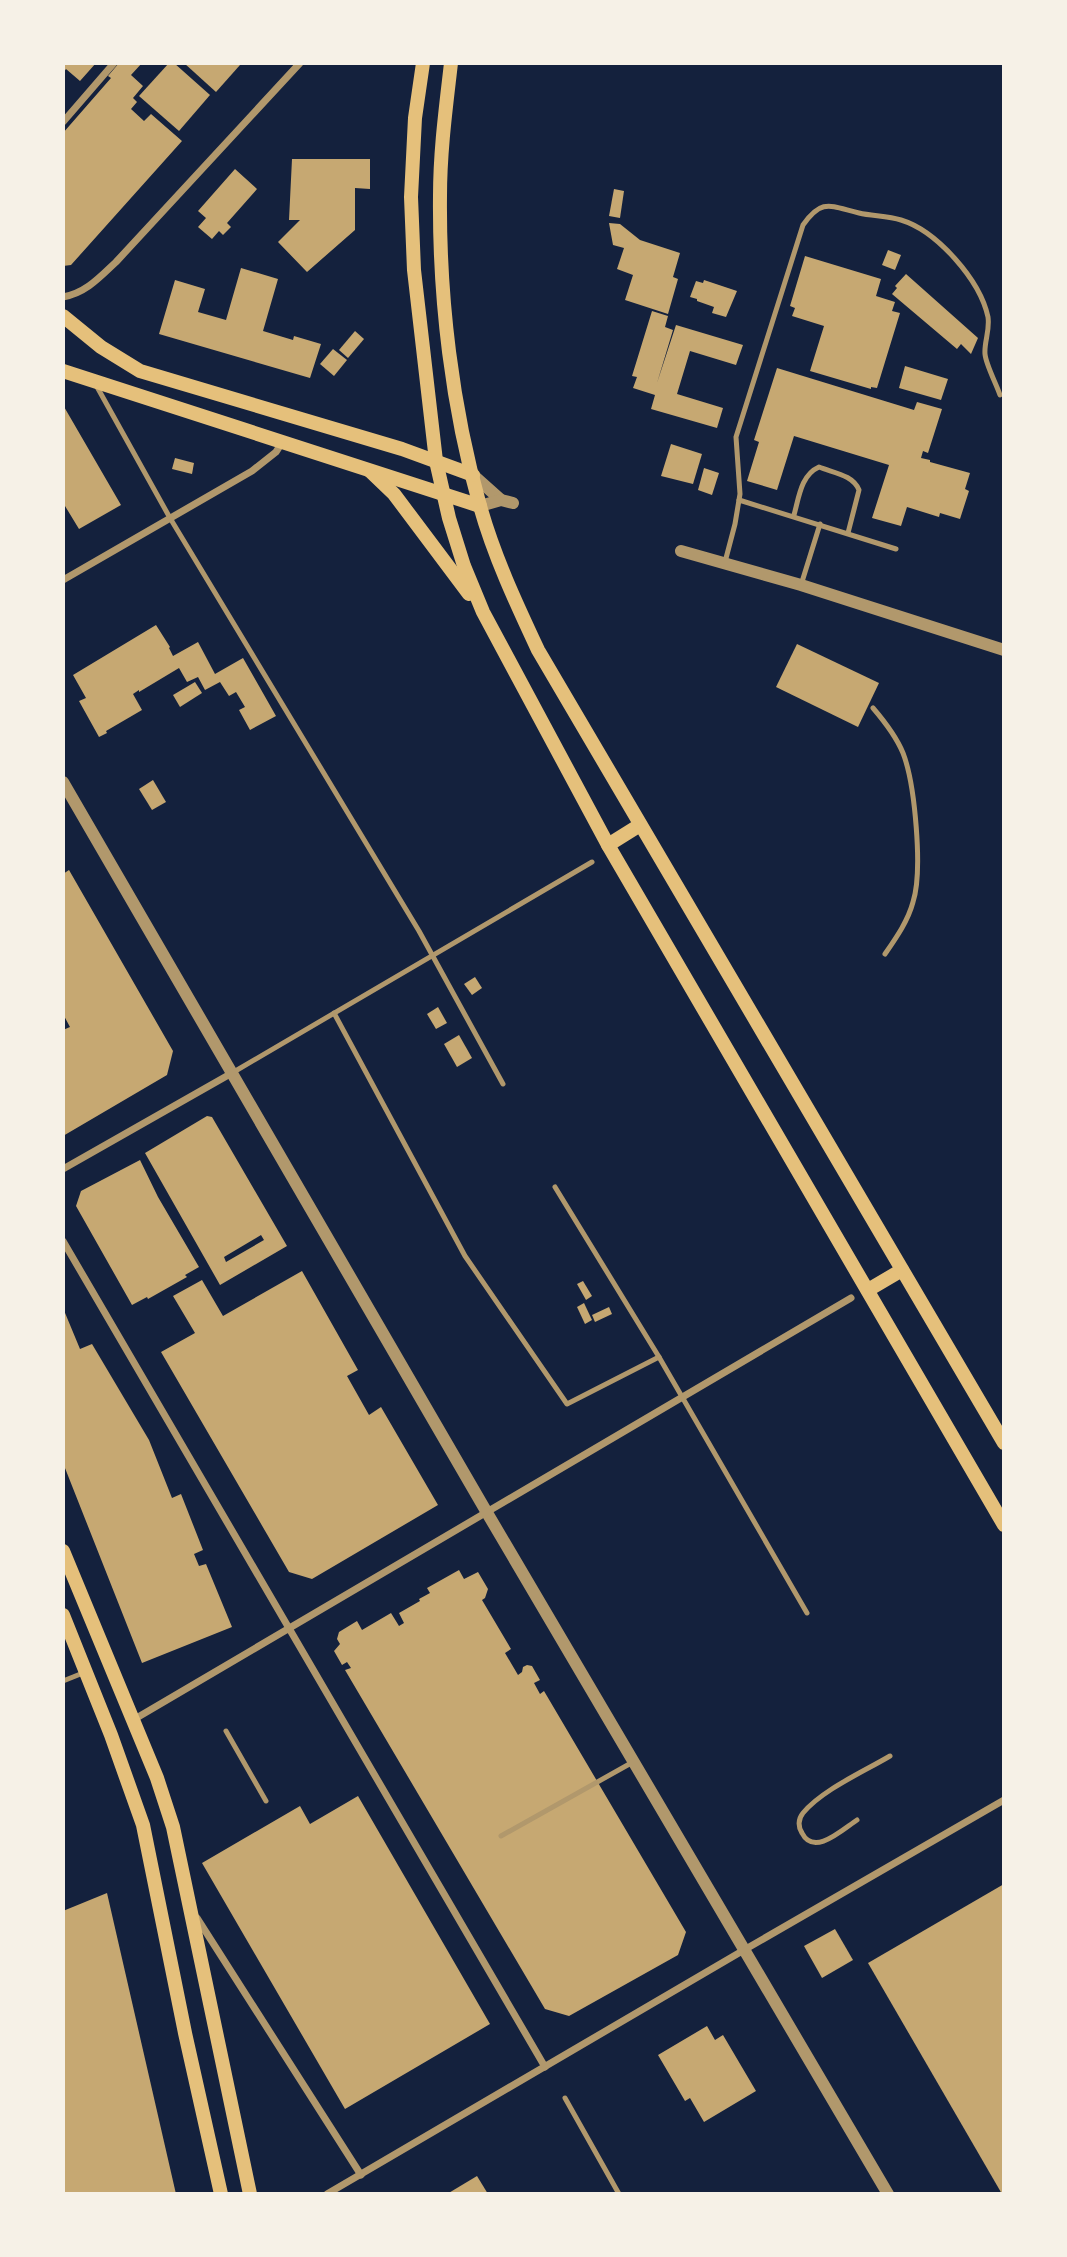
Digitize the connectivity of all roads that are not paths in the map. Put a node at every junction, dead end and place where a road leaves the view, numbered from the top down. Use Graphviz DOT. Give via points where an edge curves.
graph roads {
  1 [pos="114,63"];
  2 [pos="300,63"];
  3 [pos="423,63"];
  4 [pos="451,63"];
  5 [pos="63,122"];
  6 [pos="63,297"];
  7 [pos="63,316"];
  8 [pos="63,370"];
  9 [pos="94,381"];
  10 [pos="1000,395"];
  11 [pos="284,441"];
  12 [pos="436,461"];
  13 [pos="367,468"];
  14 [pos="473,475"];
  15 [pos="444,493"];
  16 [pos="739,500"];
  17 [pos="480,506"];
  18 [pos="794,515"];
  19 [pos="170,518"];
  20 [pos="820,524"];
  21 [pos="849,533"];
  22 [pos="896,549"];
  23 [pos="681,551"];
  24 [pos="725,564"];
  25 [pos="63,580"];
  26 [pos="801,585"];
  27 [pos="483,612"];
  28 [pos="1004,650"];
  29 [pos="873,708"];
  30 [pos="63,782"];
  31 [pos="640,825"];
  32 [pos="608,845"];
  33 [pos="592,862"];
  34 [pos="885,954"];
  35 [pos="432,956"];
  36 [pos="334,1013"];
  37 [pos="232,1073"];
  38 [pos="503,1084"];
  39 [pos="63,1169"];
  40 [pos="555,1187"];
  41 [pos="63,1241"];
  42 [pos="902,1270"];
  43 [pos="868,1290"];
  44 [pos="850,1298"];
  45 [pos="659,1357"];
  46 [pos="681,1398"];
  47 [pos="1004,1443"];
  48 [pos="486,1511"];
  49 [pos="1004,1525"];
  50 [pos="63,1551"];
  51 [pos="807,1613"];
  52 [pos="63,1615"];
  53 [pos="289,1630"];
  54 [pos="86,1672"];
  55 [pos="63,1681"];
  56 [pos="132,1721"];
  57 [pos="226,1731"];
  58 [pos="890,1756"];
  59 [pos="634,1762"];
  60 [pos="1004,1800"];
  61 [pos="266,1801"];
  62 [pos="857,1820"];
  63 [pos="501,1836"];
  64 [pos="191,1908"];
  65 [pos="744,1950"];
  66 [pos="545,2067"];
  67 [pos="565,2098"];
  68 [pos="361,2175"];
  69 [pos="220,2194"];
  70 [pos="250,2194"];
  71 [pos="327,2194"];
  72 [pos="619,2194"];
  73 [pos="888,2194"];
  1 -- 5 [label="street"];
  2 -- 6 [label="street" via="116,262 89,287"];
  3 -- 12 [label="main road" via="411,197 414,271"];
  4 -- 14 [label="main road" via="440,194 441,261 462,429"];
  7 -- 12 [label="main road" via="140,371"];
  8 -- 9 [label="main road"];
  9 -- 11 [label="main road"];
  9 -- 19 [label="lane"];
  10 -- 16 [label="lane" via="985,357 989,332 982,297 935,239 901,220 827,205 817,208 803,225 736,437"];
  11 -- 13 [label="main road"];
  11 -- 19 [label="street" via="252,471"];
  12 -- 14 [label="main road"];
  12 -- 15 [label="main road"];
  13 -- 15 [label="main road"];
  13 -- 27 [label="main road" via="394,494"];
  14 -- 17 [label="main road"];
  14 -- 17 [label="street" via="507,502"];
  15 -- 17 [label="main road"];
  15 -- 27 [label="main road" via="464,566"];
  16 -- 18 [label="lane"];
  16 -- 24 [label="lane"];
  17 -- 31 [label="main road" via="513,597 538,649"];
  18 -- 20 [label="lane"];
  18 -- 21 [label="lane" via="805,479 819,467 851,479 859,490"];
  19 -- 25 [label="street"];
  19 -- 35 [label="lane"];
  20 -- 21 [label="lane"];
  20 -- 26 [label="lane"];
  21 -- 22 [label="lane"];
  23 -- 24 [label="street"];
  24 -- 26 [label="street"];
  26 -- 28 [label="street"];
  27 -- 32 [label="main road"];
  29 -- 34 [label="lane" via="903,754 916,850 914,901"];
  30 -- 37 [label="street"];
  31 -- 32 [label="main road"];
  31 -- 42 [label="main road"];
  32 -- 43 [label="main road"];
  33 -- 35 [label="lane"];
  35 -- 36 [label="lane"];
  35 -- 38 [label="lane"];
  36 -- 37 [label="lane"];
  36 -- 45 [label="lane" via="465,1256 567,1405"];
  37 -- 39 [label="street"];
  37 -- 48 [label="street"];
  40 -- 45 [label="lane"];
  41 -- 53 [label="street"];
  42 -- 43 [label="main road"];
  42 -- 47 [label="main road"];
  43 -- 49 [label="main road"];
  44 -- 46 [label="street"];
  45 -- 46 [label="lane"];
  46 -- 48 [label="street"];
  46 -- 51 [label="lane"];
  48 -- 53 [label="street"];
  48 -- 59 [label="street"];
  50 -- 56 [label="main road"];
  52 -- 54 [label="main road"];
  53 -- 56 [label="street"];
  53 -- 66 [label="street"];
  54 -- 55 [label="lane"];
  54 -- 69 [label="main road" via="144,1825"];
  56 -- 64 [label="main road" via="173,1827"];
  57 -- 61 [label="lane"];
  58 -- 62 [label="lane" via="810,1806 800,1816 799,1827 814,1844"];
  59 -- 63 [label="lane"];
  59 -- 65 [label="street"];
  60 -- 65 [label="street"];
  64 -- 68 [label="street"];
  64 -- 70 [label="main road"];
  65 -- 66 [label="street"];
  65 -- 73 [label="street"];
  66 -- 68 [label="street"];
  67 -- 72 [label="lane"];
  68 -- 71 [label="street"];
}
